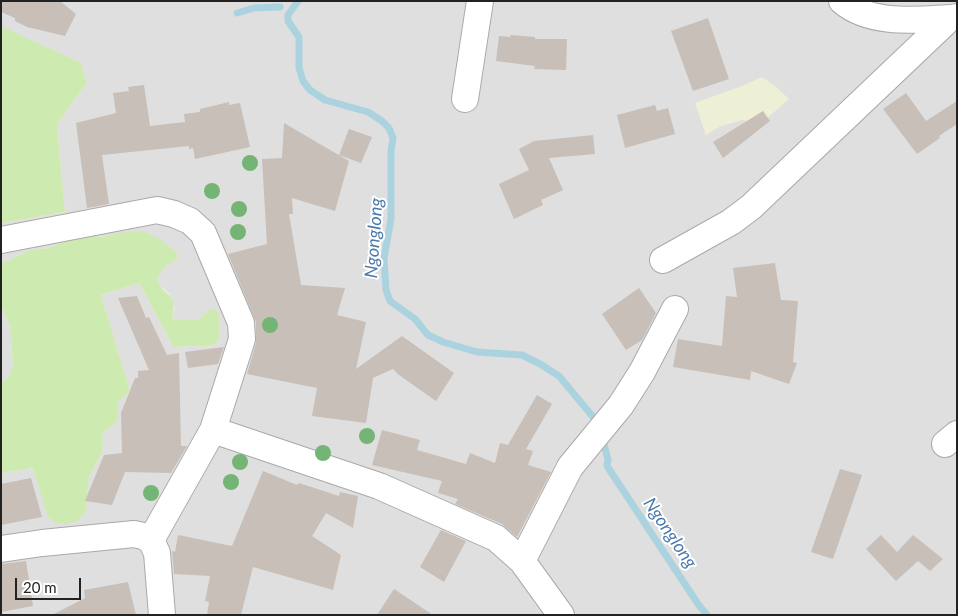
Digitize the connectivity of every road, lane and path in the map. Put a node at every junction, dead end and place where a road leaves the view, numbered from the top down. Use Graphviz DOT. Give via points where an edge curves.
graph roads {
  1 [pos="480,1"];
  2 [pos="842,1"];
  3 [pos="901,11"];
  4 [pos="954,18"];
  5 [pos="465,99"];
  6 [pos="1,240"];
  7 [pos="663,260"];
  8 [pos="675,309"];
  9 [pos="213,430"];
  10 [pos="151,540"];
  11 [pos="1,549"];
  12 [pos="522,561"];
  13 [pos="162,615"];
  14 [pos="561,615"];
  1 -- 5 [label="street"];
  2 -- 3 [label="street" via="852,10"];
  3 -- 4 [label="street"];
  4 -- 7 [label="street" via="751,207 731,222"];
  6 -- 9 [label="street" via="157,210 190,222 203,233 241,323 242,340"];
  8 -- 12 [label="street" via="621,405 570,467"];
  9 -- 10 [label="street"];
  9 -- 12 [label="street" via="379,486 496,538"];
  10 -- 11 [label="street" via="134,534"];
  10 -- 13 [label="street" via="157,553"];
  12 -- 14 [label="street"];
}
